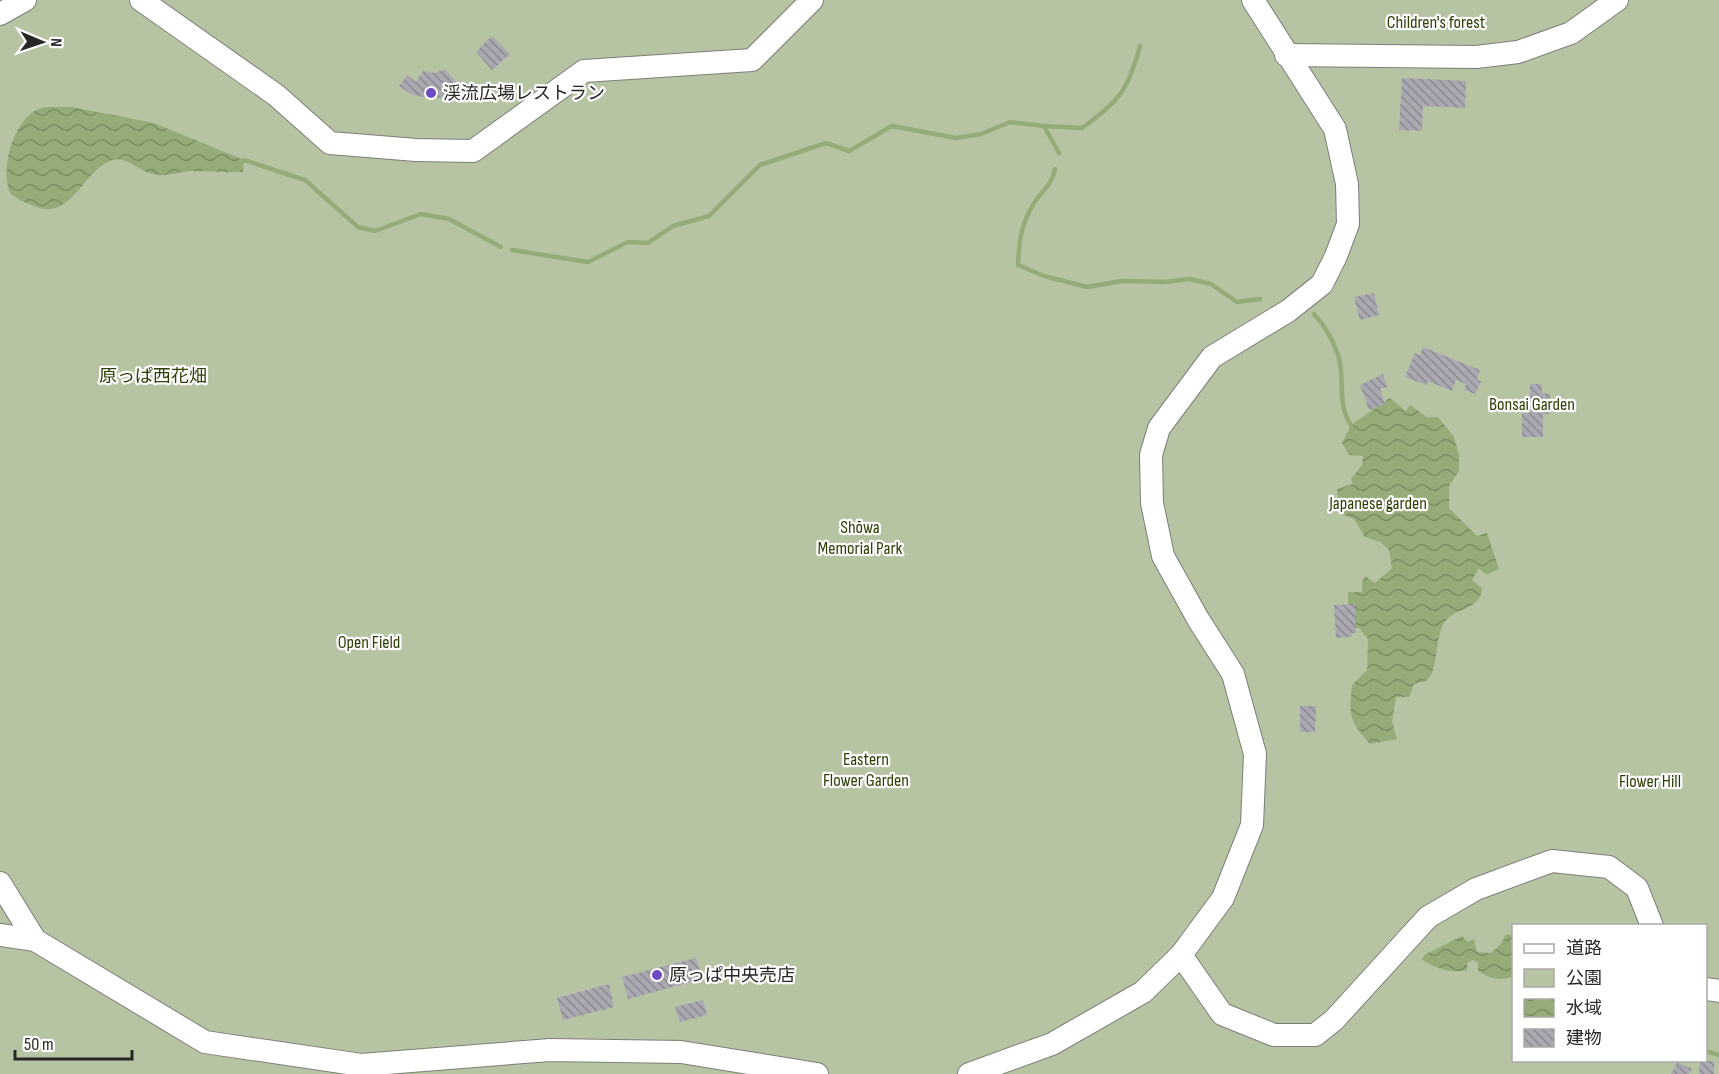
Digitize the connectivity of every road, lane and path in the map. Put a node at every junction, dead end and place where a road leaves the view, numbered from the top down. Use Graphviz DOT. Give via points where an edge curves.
graph roads {
  1 [pos="25,0"];
  2 [pos="141,0"];
  3 [pos="812,0"];
  4 [pos="1253,0"];
  5 [pos="1617,0"];
  6 [pos="0,14"];
  7 [pos="1286,55"];
  8 [pos="0,883"];
  9 [pos="1651,924"];
  10 [pos="0,935"];
  11 [pos="35,940"];
  12 [pos="1181,955"];
  13 [pos="817,1074"];
  14 [pos="969,1074"];
  1 -- 6 [label="street"];
  2 -- 3 [label="street" via="276,95 330,143 462,151 473,151 584,70 752,60"];
  4 -- 7 [label="street"];
  5 -- 7 [label="street" via="1571,33 1518,52 1476,57"];
  7 -- 12 [label="street" via="1335,129 1347,184 1348,224 1322,285 1288,311 1212,357 1159,428 1151,455 1152,503 1163,556 1233,674 1255,754 1252,825 1223,898"];
  8 -- 11 [label="street"];
  9 -- 12 [label="street" via="1636,888 1609,867 1552,861 1476,889 1428,916 1334,1020 1315,1035 1274,1035 1222,1014"];
  10 -- 11 [label="street"];
  11 -- 13 [label="street" via="205,1042 361,1065 550,1050 681,1052"];
  12 -- 14 [label="street" via="1143,992 1087,1026 1052,1044"];
}
